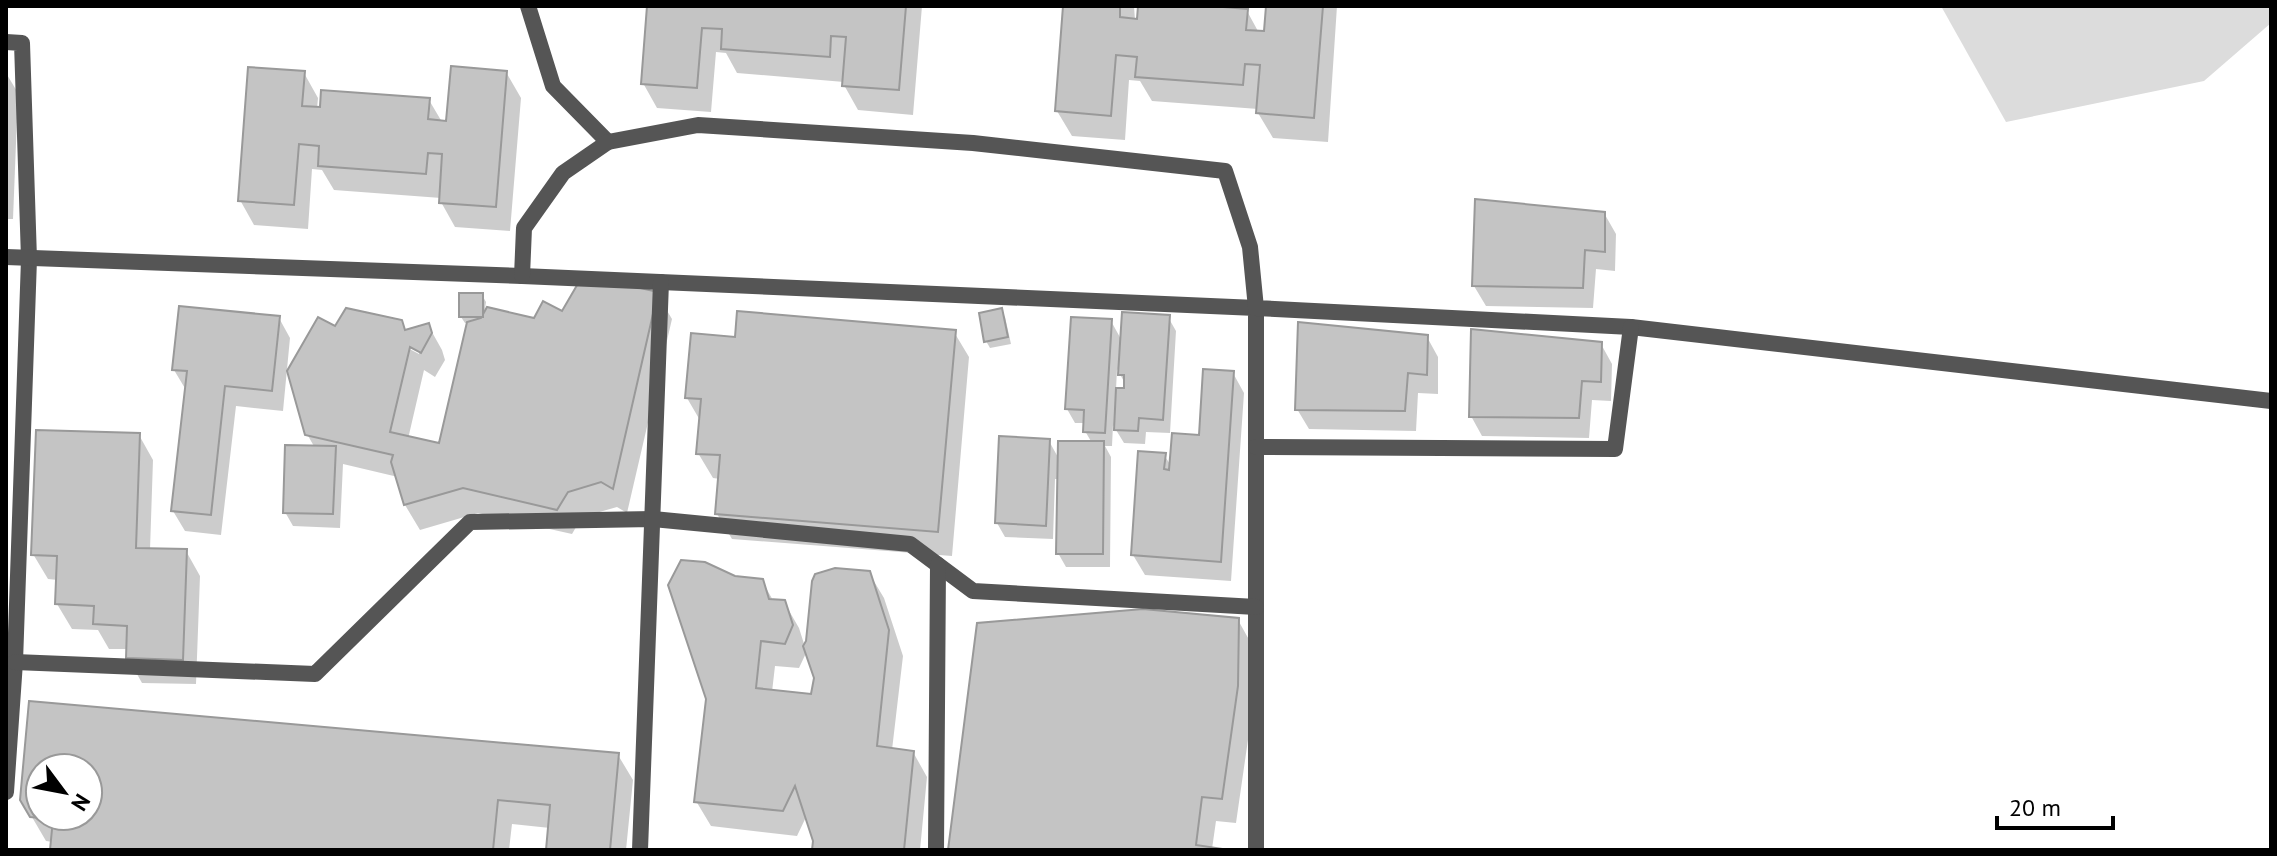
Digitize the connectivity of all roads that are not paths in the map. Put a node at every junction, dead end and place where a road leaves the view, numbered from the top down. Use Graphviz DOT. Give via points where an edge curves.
graph roads {
  1 [pos="528,6"];
  2 [pos="6,42"];
  3 [pos="608,142"];
  4 [pos="6,257"];
  5 [pos="29,259"];
  6 [pos="522,276"];
  7 [pos="661,282"];
  8 [pos="1256,308"];
  9 [pos="1631,327"];
  10 [pos="2271,401"];
  11 [pos="1256,447"];
  12 [pos="653,519"];
  13 [pos="938,565"];
  14 [pos="1256,607"];
  15 [pos="15,662"];
  16 [pos="6,792"];
  17 [pos="640,850"];
  18 [pos="936,850"];
  19 [pos="1256,850"];
  1 -- 3 [label="street" via="553,86"];
  2 -- 5 [label="street" via="22,43"];
  3 -- 6 [label="street" via="563,173 524,228"];
  3 -- 8 [label="street" via="698,125 973,143 1225,171 1250,247"];
  4 -- 5 [label="street"];
  5 -- 6 [label="street"];
  5 -- 15 [label="street"];
  6 -- 7 [label="street"];
  7 -- 8 [label="street"];
  7 -- 12 [label="street"];
  8 -- 9 [label="street"];
  8 -- 11 [label="street"];
  9 -- 10 [label="street"];
  9 -- 11 [label="street" via="1615,449"];
  11 -- 14 [label="street"];
  12 -- 13 [label="street" via="910,544"];
  12 -- 15 [label="street" via="470,522 315,674"];
  12 -- 17 [label="street"];
  13 -- 14 [label="street" via="973,591"];
  13 -- 18 [label="street"];
  14 -- 19 [label="street"];
  15 -- 16 [label="street"];
}
